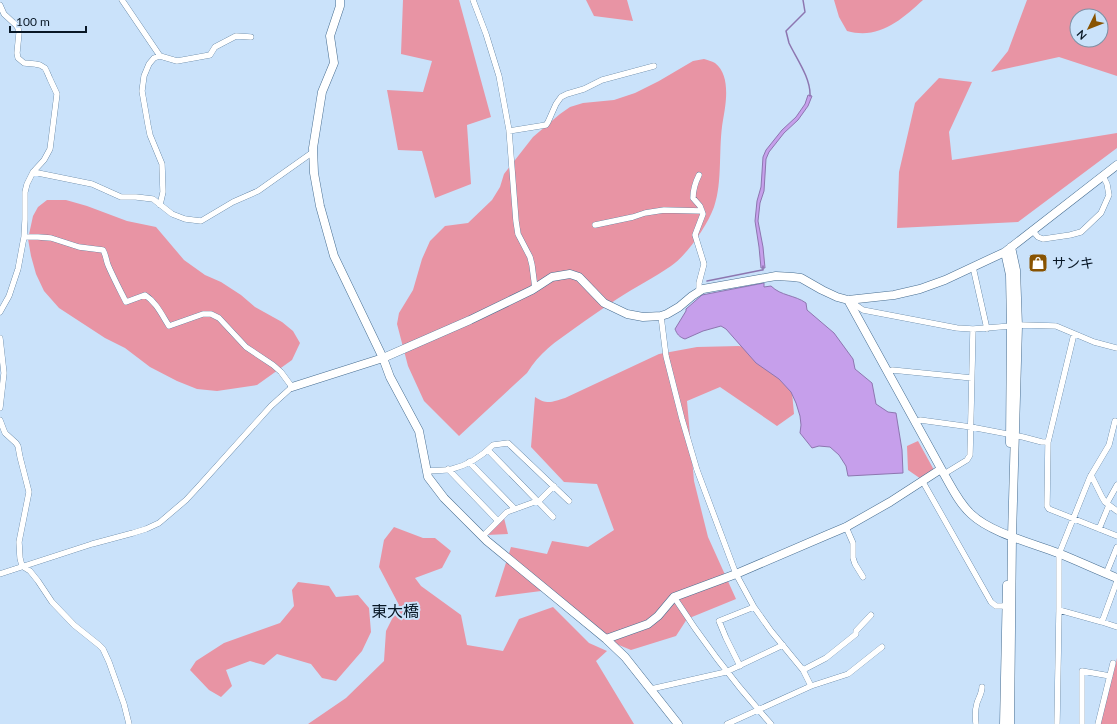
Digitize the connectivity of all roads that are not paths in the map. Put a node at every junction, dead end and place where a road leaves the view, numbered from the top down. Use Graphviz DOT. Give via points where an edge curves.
graph roads {
  1 [pos="122,0"];
  2 [pos="340,0"];
  3 [pos="474,0"];
  4 [pos="0,5"];
  5 [pos="251,37"];
  6 [pos="160,56"];
  7 [pos="654,66"];
  8 [pos="509,131"];
  9 [pos="313,152"];
  10 [pos="1117,165"];
  11 [pos="33,172"];
  12 [pos="699,175"];
  13 [pos="1103,176"];
  14 [pos="160,205"];
  15 [pos="702,211"];
  16 [pos="595,225"];
  17 [pos="1032,230"];
  18 [pos="24,237"];
  19 [pos="1008,249"];
  20 [pos="973,267"];
  21 [pos="534,288"];
  22 [pos="699,292"];
  23 [pos="848,300"];
  24 [pos="0,312"];
  25 [pos="660,316"];
  26 [pos="1014,326"];
  27 [pos="987,329"];
  28 [pos="973,330"];
  29 [pos="1074,334"];
  30 [pos="0,338"];
  31 [pos="1117,348"];
  32 [pos="383,358"];
  33 [pos="888,373"];
  34 [pos="972,378"];
  35 [pos="292,387"];
  36 [pos="0,408"];
  37 [pos="0,420"];
  38 [pos="1117,422"];
  39 [pos="915,423"];
  40 [pos="971,427"];
  41 [pos="1013,435"];
  42 [pos="1048,442"];
  43 [pos="488,450"];
  44 [pos="469,462"];
  45 [pos="448,469"];
  46 [pos="427,471"];
  47 [pos="943,472"];
  48 [pos="1091,475"];
  49 [pos="923,482"];
  50 [pos="1117,485"];
  51 [pos="554,486"];
  52 [pos="538,501"];
  53 [pos="569,501"];
  54 [pos="1108,504"];
  55 [pos="515,509"];
  56 [pos="1117,511"];
  57 [pos="553,517"];
  58 [pos="1073,519"];
  59 [pos="498,521"];
  60 [pos="846,527"];
  61 [pos="1099,529"];
  62 [pos="1010,535"];
  63 [pos="483,536"];
  64 [pos="1117,536"];
  65 [pos="1117,547"];
  66 [pos="1059,554"];
  67 [pos="22,566"];
  68 [pos="0,574"];
  69 [pos="736,574"];
  70 [pos="1106,574"];
  71 [pos="863,577"];
  72 [pos="1117,578"];
  73 [pos="1117,581"];
  74 [pos="674,597"];
  75 [pos="1006,606"];
  76 [pos="754,607"];
  77 [pos="1059,610"];
  78 [pos="871,615"];
  79 [pos="1102,622"];
  80 [pos="1117,627"];
  81 [pos="606,639"];
  82 [pos="783,645"];
  83 [pos="882,647"];
  84 [pos="1113,663"];
  85 [pos="740,666"];
  86 [pos="803,670"];
  87 [pos="726,672"];
  88 [pos="1110,676"];
  89 [pos="811,686"];
  90 [pos="982,687"];
  91 [pos="651,689"];
  92 [pos="758,710"];
  93 [pos="129,724"];
  94 [pos="678,724"];
  95 [pos="727,724"];
  96 [pos="771,724"];
  97 [pos="976,724"];
  98 [pos="1004,724"];
  99 [pos="1010,724"];
  100 [pos="1057,724"];
  101 [pos="1082,724"];
  102 [pos="1098,724"];
  1 -- 6 [label="street"];
  2 -- 9 [label="street" via="330,36 334,63 322,92"];
  3 -- 8 [label="street" via="499,76"];
  4 -- 11 [label="street" via="4,14 18,28 18,58 24,63 44,68 58,94 50,149"];
  5 -- 6 [label="street" via="236,36 215,47 210,55 177,61"];
  6 -- 14 [label="street" via="149,64 142,91 150,135 162,164 163,192"];
  7 -- 8 [label="street" via="602,80 567,94 558,101 546,125"];
  8 -- 21 [label="street" via="518,234 530,257"];
  9 -- 14 [label="street" via="258,191 201,221 172,214"];
  9 -- 32 [label="street" via="320,206 334,256"];
  10 -- 13 [label="street"];
  11 -- 14 [label="street" via="92,184 121,197 154,199"];
  11 -- 18 [label="street" via="25,192"];
  12 -- 15 [label="street" via="693,190 693,198"];
  13 -- 17 [label="street"];
  13 -- 17 [label="street" via="1108,195 1105,204 1101,213 1082,232 1043,239"];
  15 -- 16 [label="street" via="664,210"];
  15 -- 22 [label="street" via="695,235 704,264"];
  17 -- 19 [label="street"];
  18 -- 24 [label="street" via="10,296"];
  18 -- 35 [label="street" via="51,238 79,247 103,250 126,302 145,295 156,305 170,326 203,314 212,314 219,318 246,347 281,372"];
  19 -- 20 [label="street"];
  19 -- 26 [label="street"];
  20 -- 23 [label="street" via="920,289 894,295"];
  20 -- 27 [label="street"];
  21 -- 25 [label="street" via="552,277 570,274 579,277 604,303 627,314 643,317"];
  21 -- 32 [label="street" via="470,320"];
  22 -- 23 [label="street" via="709,288 786,276 801,278 830,294"];
  22 -- 25 [label="street" via="679,307"];
  23 -- 28 [label="street" via="863,310"];
  23 -- 33 [label="street"];
  25 -- 69 [label="street" via="666,356 697,470"];
  26 -- 27 [label="street"];
  26 -- 29 [label="street" via="1056,326"];
  26 -- 41 [label="street"];
  27 -- 28 [label="street"];
  28 -- 34 [label="street"];
  29 -- 31 [label="street"];
  29 -- 42 [label="street"];
  30 -- 36 [label="street" via="4,373"];
  32 -- 35 [label="street"];
  32 -- 46 [label="street" via="390,377 419,431"];
  33 -- 34 [label="street" via="892,370"];
  33 -- 39 [label="street"];
  34 -- 40 [label="street"];
  35 -- 67 [label="street" via="186,500 159,523"];
  37 -- 67 [label="street" via="5,433 18,446 29,492 19,542"];
  38 -- 48 [label="street" via="1115,421 1109,445"];
  39 -- 40 [label="street" via="920,420"];
  39 -- 47 [label="street"];
  40 -- 41 [label="street"];
  40 -- 47 [label="street" via="970,457"];
  41 -- 42 [label="street"];
  41 -- 62 [label="street"];
  42 -- 58 [label="street" via="1047,506"];
  43 -- 44 [label="street"];
  43 -- 51 [label="street" via="493,445 508,443"];
  43 -- 52 [label="street"];
  44 -- 45 [label="street"];
  44 -- 55 [label="street"];
  45 -- 46 [label="street"];
  45 -- 59 [label="street"];
  46 -- 63 [label="street" via="428,477 444,498"];
  47 -- 49 [label="street"];
  47 -- 62 [label="street" via="958,500 971,514 988,526"];
  48 -- 54 [label="street"];
  48 -- 58 [label="street"];
  49 -- 60 [label="street"];
  49 -- 75 [label="street" via="991,602 996,606"];
  50 -- 54 [label="street"];
  51 -- 52 [label="street"];
  51 -- 53 [label="street"];
  52 -- 55 [label="street"];
  52 -- 57 [label="street"];
  54 -- 56 [label="street"];
  54 -- 61 [label="street"];
  55 -- 59 [label="street" via="507,512"];
  58 -- 61 [label="street"];
  58 -- 66 [label="street"];
  59 -- 63 [label="street"];
  60 -- 69 [label="street"];
  60 -- 71 [label="street" via="853,543 855,564"];
  61 -- 64 [label="street"];
  62 -- 66 [label="street"];
  62 -- 75 [label="street"];
  62 -- 99 [label="street"];
  63 -- 81 [label="street"];
  65 -- 70 [label="street"];
  66 -- 70 [label="street"];
  66 -- 77 [label="street"];
  67 -- 68 [label="street"];
  67 -- 93 [label="street" via="30,571 52,602 74,625 103,649"];
  69 -- 74 [label="street"];
  69 -- 76 [label="street"];
  70 -- 72 [label="street"];
  73 -- 79 [label="street"];
  74 -- 81 [label="street" via="648,624"];
  74 -- 87 [label="street"];
  75 -- 98 [label="street"];
  76 -- 82 [label="street"];
  76 -- 85 [label="street" via="719,621"];
  77 -- 79 [label="street"];
  77 -- 100 [label="street"];
  78 -- 86 [label="street" via="856,634 826,658"];
  79 -- 80 [label="street"];
  81 -- 91 [label="street" via="625,657"];
  82 -- 85 [label="street"];
  82 -- 86 [label="street"];
  83 -- 89 [label="street" via="848,674"];
  84 -- 88 [label="street"];
  85 -- 87 [label="street"];
  86 -- 89 [label="street"];
  87 -- 91 [label="street"];
  87 -- 92 [label="street"];
  88 -- 101 [label="street" via="1082,672"];
  88 -- 102 [label="street"];
  89 -- 92 [label="street"];
  90 -- 97 [label="street" via="975,712"];
  91 -- 94 [label="street"];
  92 -- 95 [label="street"];
  92 -- 96 [label="street"];
}
